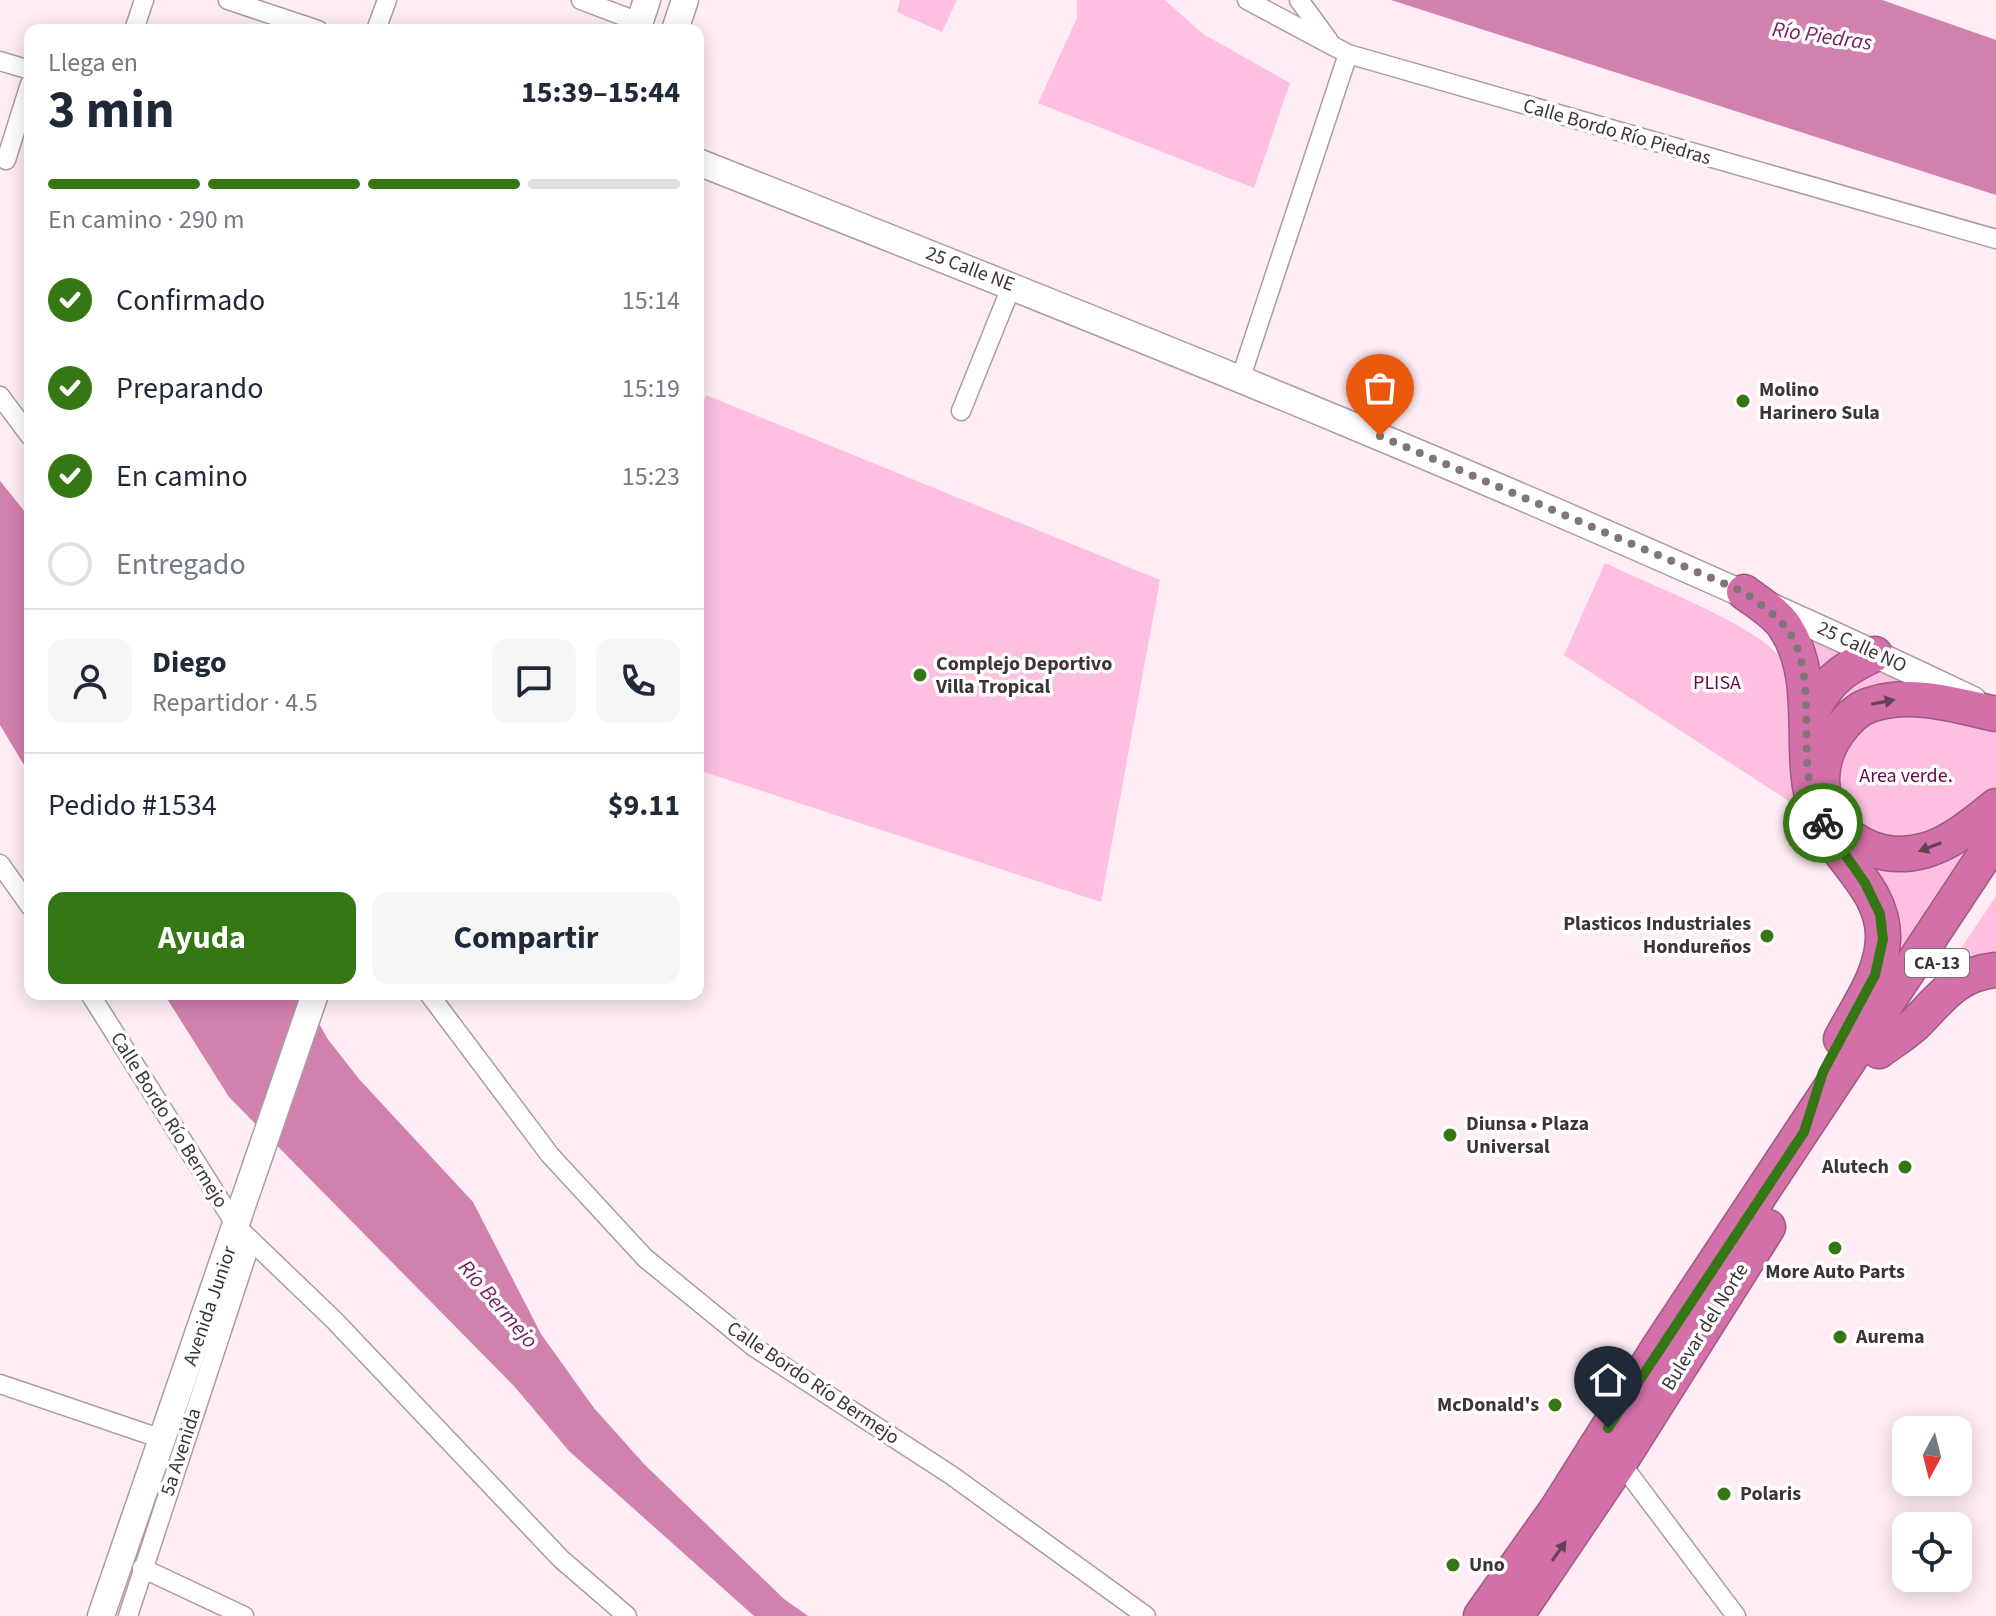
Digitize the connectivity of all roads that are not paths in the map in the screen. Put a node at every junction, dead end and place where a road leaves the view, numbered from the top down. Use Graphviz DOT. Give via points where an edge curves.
graph roads {
  1 [pos="144,0"];
  2 [pos="228,0"];
  3 [pos="387,0"];
  4 [pos="581,0"];
  5 [pos="685,0"];
  6 [pos="1247,0"];
  7 [pos="1301,2"];
  8 [pos="641,17"];
  9 [pos="136,24"];
  10 [pos="300,24"];
  11 [pos="378,24"];
  12 [pos="677,24"];
  13 [pos="1340,50"];
  14 [pos="0,61"];
  15 [pos="24,68"];
  16 [pos="24,103"];
  17 [pos="6,160"];
  18 [pos="704,164"];
  19 [pos="1996,239"];
  20 [pos="1012,285"];
  21 [pos="1241,377"];
  22 [pos="0,396"];
  23 [pos="961,411"];
  24 [pos="24,428"];
  25 [pos="1744,592"];
  26 [pos="1875,654"];
  27 [pos="1996,713"];
  28 [pos="1808,718"];
  29 [pos="1996,806"];
  30 [pos="1996,838"];
  31 [pos="0,864"];
  32 [pos="1996,876"];
  33 [pos="24,898"];
  34 [pos="1996,970"];
  35 [pos="94,1000"];
  36 [pos="313,1000"];
  37 [pos="434,1000"];
  38 [pos="1879,1051"];
  39 [pos="1804,1132"];
  40 [pos="244,1235"];
  41 [pos="0,1384"];
  42 [pos="165,1440"];
  43 [pos="1620,1462"];
  44 [pos="142,1568"];
  45 [pos="101,1616"];
  46 [pos="128,1616"];
  47 [pos="244,1616"];
  48 [pos="627,1616"];
  49 [pos="1146,1616"];
  50 [pos="1481,1616"];
  51 [pos="1516,1616"];
  52 [pos="1736,1616"];
  1 -- 9 [label="street"];
  2 -- 10 [label="street"];
  3 -- 11 [label="street"];
  4 -- 8 [label="street"];
  5 -- 12 [label="main road"];
  6 -- 13 [label="street, Calle Bordo Río Piedras"];
  7 -- 13 [label="street"];
  13 -- 19 [label="street, Calle Bordo Río Piedras"];
  13 -- 21 [label="street"];
  14 -- 15 [label="street"];
  16 -- 17 [label="street"];
  18 -- 20 [label="main road, 25 Calle NE"];
  20 -- 21 [label="main road, 25 Calle NE"];
  20 -- 23 [label="street"];
  21 -- 25 [label="main road, 25 Calle NO"];
  22 -- 24 [label="street"];
  25 -- 26 [label="main road, 25 Calle NO"];
  25 -- 28 [label="highway" via="1784,624 1798,650"];
  26 -- 27 [label="main road, 25 Calle NO"];
  26 -- 28 [label="highway" via="1826,684"];
  29 -- 27 [label="highway, one-way" via="1949,839 1925,851 1899,855 1863,846 1838,827 1824,801 1820,773 1825,750 1844,723 1866,705 1912,699"];
  28 -- 39 [label="highway" via="1807,765 1817,813 1865,883 1880,914 1883,939 1875,975 1823,1072"];
  30 -- 39 [label="highway, Bulevar del Norte / CA-13"];
  31 -- 33 [label="street"];
  32 -- 38 [label="highway, Bulevar del Norte / CA-13"];
  34 -- 38 [label="highway" via="1950,985 1912,1027"];
  35 -- 40 [label="street, Calle Bordo Río Bermejo"];
  36 -- 40 [label="main road, Avenida Junior" via="246,1202"];
  37 -- 49 [label="street, Calle Bordo Río Bermejo" via="550,1155 645,1258 754,1347 951,1475"];
  38 -- 43 [label="highway, Bulevar del Norte / CA-13"];
  39 -- 50 [label="highway, Bulevar del Norte / CA-13"];
  40 -- 42 [label="main road, Avenida Junior"];
  40 -- 44 [label="street, 5a Avenida"];
  40 -- 48 [label="street, Calle Bordo Río Bermejo" via="334,1320 561,1559"];
  41 -- 42 [label="street"];
  42 -- 45 [label="main road, Avenida Junior"];
  51 -- 43 [label="highway, Bulevar del Norte / CA-13, one-way"];
  43 -- 52 [label="street"];
  44 -- 46 [label="street, 5a Avenida"];
  44 -- 47 [label="street"];
}
